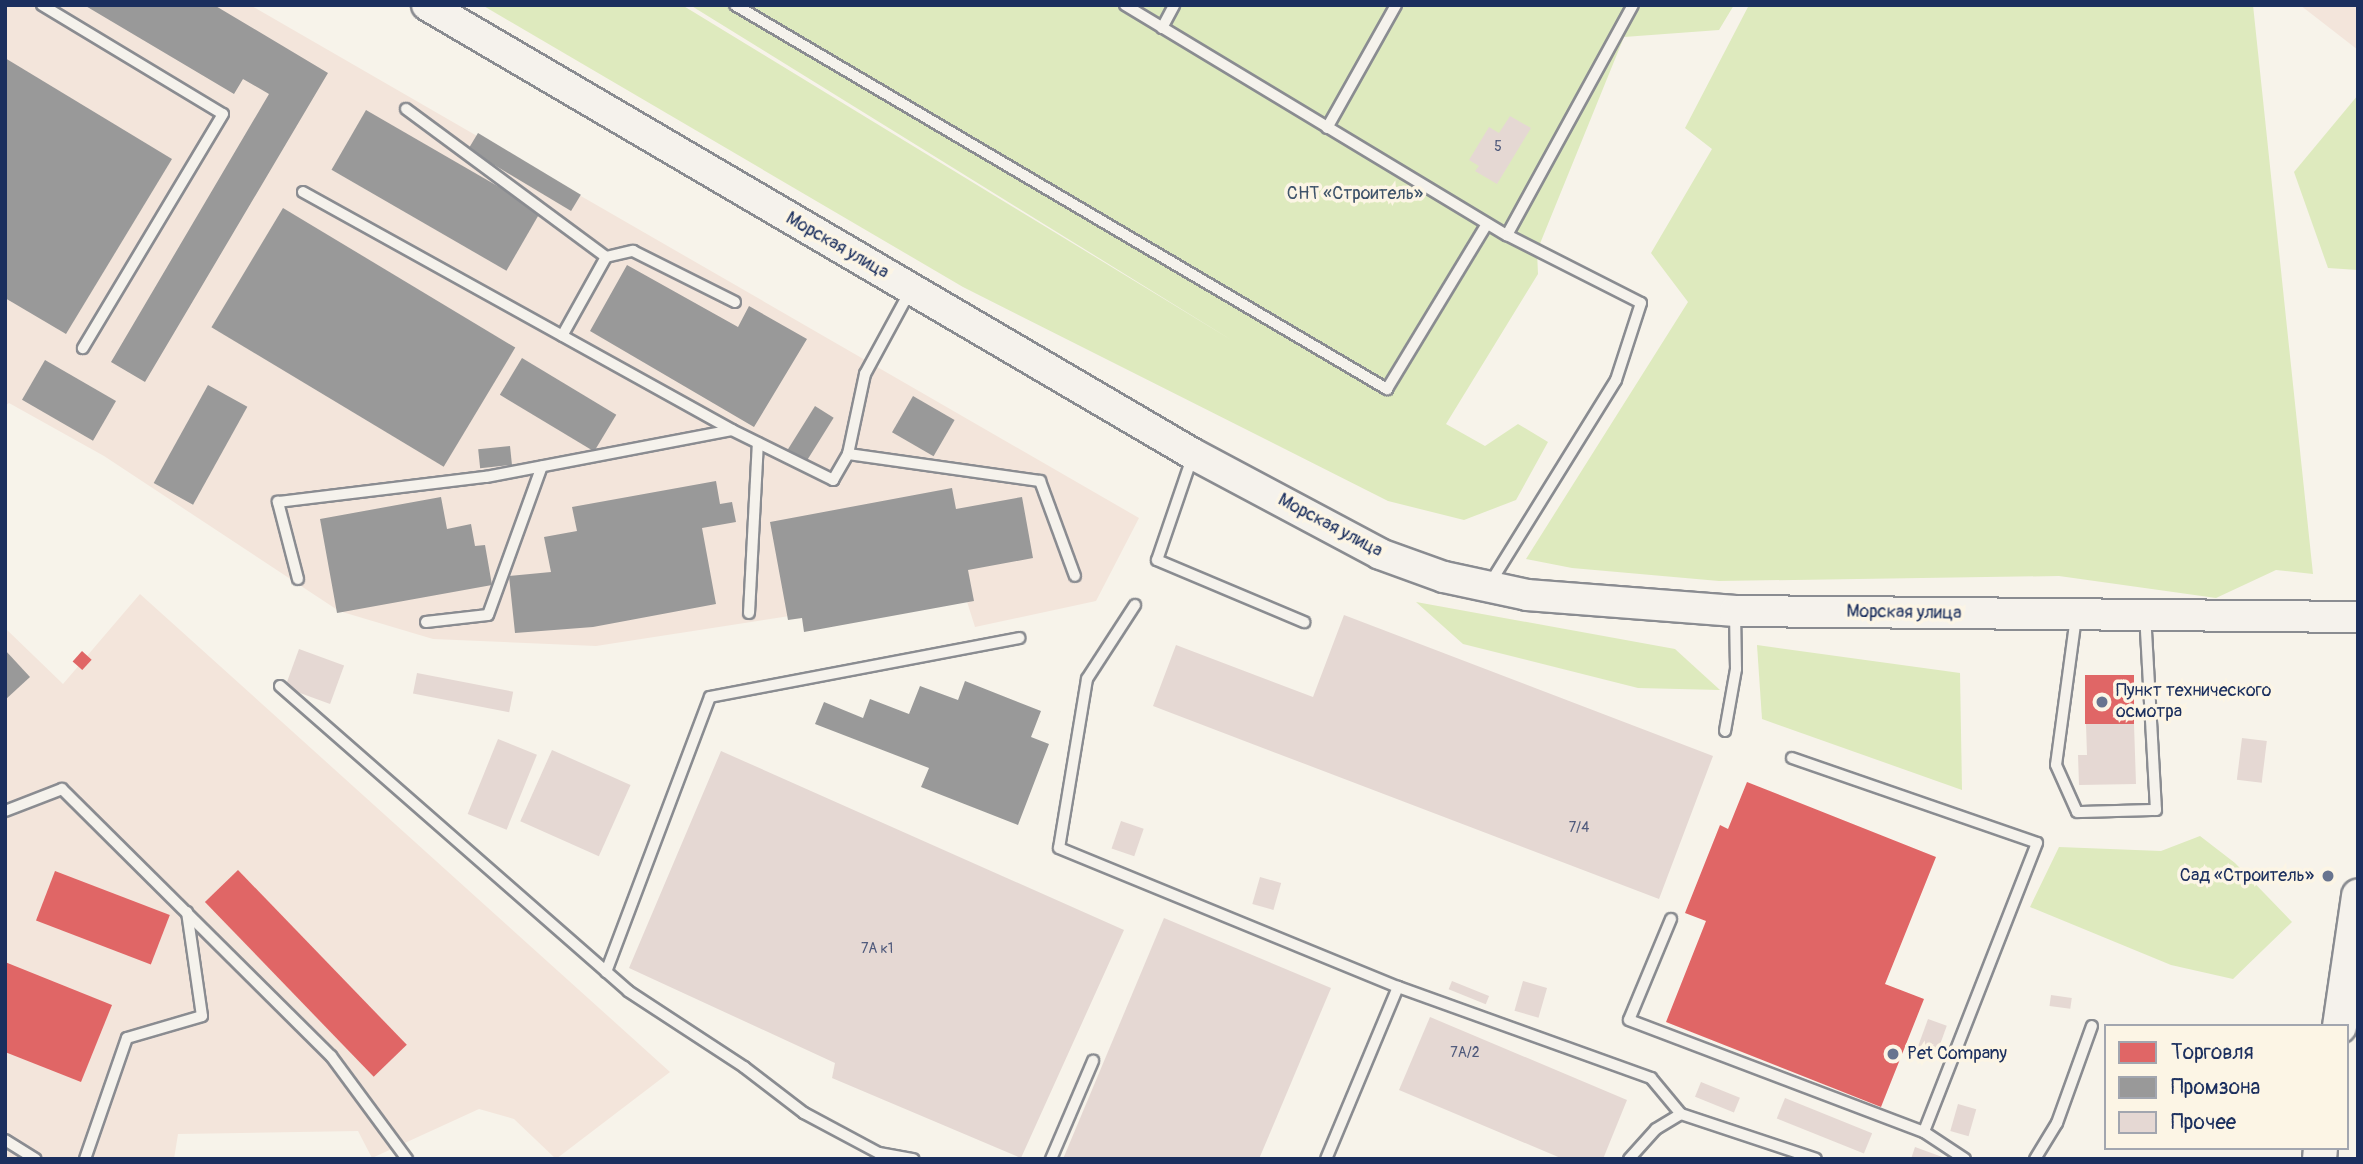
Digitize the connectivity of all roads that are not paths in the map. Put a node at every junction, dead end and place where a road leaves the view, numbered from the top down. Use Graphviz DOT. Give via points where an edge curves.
graph roads {
  1 [pos="42,5"];
  2 [pos="427,5"];
  3 [pos="735,5"];
  4 [pos="1125,5"];
  5 [pos="1174,5"];
  6 [pos="1396,5"];
  7 [pos="1633,5"];
  8 [pos="1140,9"];
  9 [pos="1162,28"];
  10 [pos="406,109"];
  11 [pos="1327,128"];
  12 [pos="303,192"];
  13 [pos="1487,224"];
  14 [pos="1507,236"];
  15 [pos="606,257"];
  16 [pos="911,290"];
  17 [pos="734,302"];
  18 [pos="562,336"];
  19 [pos="83,348"];
  20 [pos="732,430"];
  21 [pos="758,443"];
  22 [pos="848,454"];
  23 [pos="1194,454"];
  24 [pos="542,466"];
  25 [pos="1075,576"];
  26 [pos="298,579"];
  27 [pos="1487,590"];
  28 [pos="1135,606"];
  29 [pos="1735,611"];
  30 [pos="750,613"];
  31 [pos="2077,615"];
  32 [pos="2145,615"];
  33 [pos="2358,617"];
  34 [pos="426,622"];
  35 [pos="1304,622"];
  36 [pos="1019,638"];
  37 [pos="280,685"];
  38 [pos="1725,731"];
  39 [pos="1792,758"];
  40 [pos="5,811"];
  41 [pos="2358,895"];
  42 [pos="187,912"];
  43 [pos="1671,919"];
  44 [pos="606,972"];
  45 [pos="1398,987"];
  46 [pos="2339,1024"];
  47 [pos="2092,1026"];
  48 [pos="1093,1061"];
  49 [pos="1681,1114"];
  50 [pos="1924,1132"];
  51 [pos="5,1140"];
  52 [pos="36,1159"];
  53 [pos="85,1159"];
  54 [pos="407,1159"];
  55 [pos="913,1159"];
  56 [pos="1051,1159"];
  57 [pos="1326,1159"];
  58 [pos="1629,1159"];
  59 [pos="1815,1159"];
  60 [pos="1965,1159"];
  61 [pos="2035,1159"];
  1 -- 19 [label="lane" via="223,114"];
  2 -- 16 [label="street, Морская улица"];
  3 -- 13 [label="lane" via="1387,389"];
  4 -- 8 [label="lane"];
  5 -- 9 [label="lane"];
  6 -- 11 [label="lane"];
  7 -- 14 [label="lane"];
  8 -- 9 [label="lane"];
  9 -- 11 [label="lane"];
  10 -- 15 [label="lane"];
  11 -- 13 [label="lane"];
  12 -- 18 [label="lane"];
  13 -- 14 [label="lane"];
  14 -- 27 [label="lane" via="1640,303 1616,380"];
  15 -- 17 [label="lane" via="633,251"];
  15 -- 18 [label="lane"];
  16 -- 22 [label="lane" via="865,374"];
  16 -- 23 [label="street, Морская улица"];
  18 -- 20 [label="lane"];
  20 -- 21 [label="lane"];
  20 -- 24 [label="lane"];
  21 -- 22 [label="lane" via="833,480"];
  21 -- 30 [label="lane"];
  22 -- 25 [label="lane" via="1040,481"];
  23 -- 27 [label="street, Морская улица" via="1380,554"];
  23 -- 35 [label="lane" via="1157,560"];
  24 -- 26 [label="lane" via="278,502"];
  24 -- 34 [label="lane" via="488,615"];
  27 -- 29 [label="street, Морская улица"];
  28 -- 45 [label="lane" via="1087,679 1059,848"];
  29 -- 31 [label="street, Морская улица"];
  29 -- 38 [label="lane" via="1736,670"];
  31 -- 32 [label="street, Морская улица"];
  31 -- 32 [label="lane" via="2056,765 2077,812 2156,810"];
  32 -- 33 [label="street, Морская улица"];
  36 -- 44 [label="lane" via="710,697"];
  37 -- 44 [label="lane"];
  39 -- 50 [label="lane" via="2037,843"];
  40 -- 42 [label="lane" via="62,789"];
  41 -- 46 [label="main road"];
  42 -- 53 [label="lane" via="202,1016 127,1038"];
  42 -- 54 [label="lane" via="331,1056"];
  43 -- 50 [label="lane" via="1629,1020"];
  44 -- 55 [label="lane" via="804,1113 879,1153"];
  45 -- 49 [label="lane" via="1651,1078"];
  45 -- 57 [label="lane"];
  47 -- 61 [label="lane" via="2057,1123"];
  48 -- 56 [label="lane"];
  49 -- 58 [label="lane" via="1656,1129"];
  49 -- 59 [label="lane"];
  50 -- 60 [label="lane"];
  51 -- 52 [label="lane"];
}
